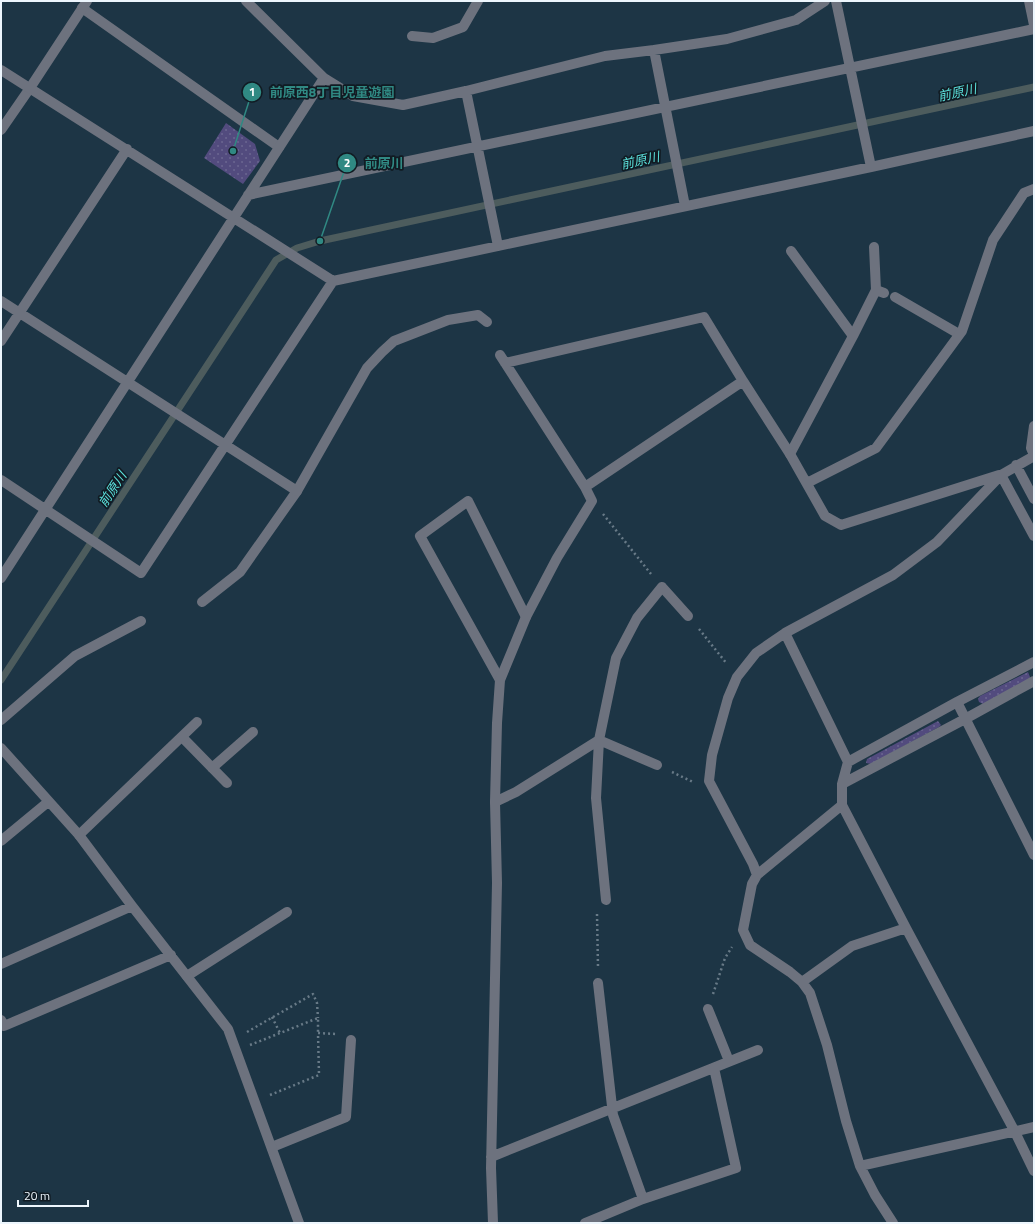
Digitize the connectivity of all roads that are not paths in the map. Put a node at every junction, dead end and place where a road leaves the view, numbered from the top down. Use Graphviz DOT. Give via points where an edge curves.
graph roads {
  1 [pos="246,1"];
  2 [pos="478,1"];
  3 [pos="826,1"];
  4 [pos="836,1"];
  5 [pos="1029,1"];
  6 [pos="84,5"];
  7 [pos="1034,25"];
  8 [pos="1034,29"];
  9 [pos="412,36"];
  10 [pos="654,50"];
  11 [pos="851,68"];
  12 [pos="1,70"];
  13 [pos="324,78"];
  14 [pos="30,88"];
  15 [pos="466,91"];
  16 [pos="665,108"];
  17 [pos="1,130"];
  18 [pos="1034,131"];
  19 [pos="279,147"];
  20 [pos="477,148"];
  21 [pos="126,150"];
  22 [pos="871,167"];
  23 [pos="1034,189"];
  24 [pos="248,196"];
  25 [pos="685,206"];
  26 [pos="233,218"];
  27 [pos="498,246"];
  28 [pos="874,247"];
  29 [pos="791,251"];
  30 [pos="333,281"];
  31 [pos="895,297"];
  32 [pos="1,301"];
  33 [pos="19,313"];
  34 [pos="487,322"];
  35 [pos="959,334"];
  36 [pos="853,336"];
  37 [pos="1,341"];
  38 [pos="743,381"];
  39 [pos="128,382"];
  40 [pos="1034,426"];
  41 [pos="225,445"];
  42 [pos="790,454"];
  43 [pos="1034,455"];
  44 [pos="1016,465"];
  45 [pos="1001,475"];
  46 [pos="1,480"];
  47 [pos="807,483"];
  48 [pos="585,487"];
  49 [pos="297,491"];
  50 [pos="1034,499"];
  51 [pos="45,509"];
  52 [pos="1034,536"];
  53 [pos="1,578"];
  54 [pos="202,602"];
  55 [pos="688,616"];
  56 [pos="526,617"];
  57 [pos="141,621"];
  58 [pos="785,633"];
  59 [pos="1034,662"];
  60 [pos="500,680"];
  61 [pos="1034,681"];
  62 [pos="957,702"];
  63 [pos="965,719"];
  64 [pos="1,720"];
  65 [pos="197,722"];
  66 [pos="254,732"];
  67 [pos="182,737"];
  68 [pos="599,740"];
  69 [pos="1,748"];
  70 [pos="848,762"];
  71 [pos="657,765"];
  72 [pos="212,768"];
  73 [pos="227,783"];
  74 [pos="842,784"];
  75 [pos="48,802"];
  76 [pos="495,802"];
  77 [pos="842,804"];
  78 [pos="79,835"];
  79 [pos="1,841"];
  80 [pos="1034,855"];
  81 [pos="757,876"];
  82 [pos="606,900"];
  83 [pos="132,906"];
  84 [pos="287,912"];
  85 [pos="906,928"];
  86 [pos="171,955"];
  87 [pos="1,964"];
  88 [pos="187,976"];
  89 [pos="802,982"];
  90 [pos="598,983"];
  91 [pos="708,1009"];
  92 [pos="1,1020"];
  93 [pos="351,1040"];
  94 [pos="758,1050"];
  95 [pos="730,1061"];
  96 [pos="714,1068"];
  97 [pos="612,1108"];
  98 [pos="1034,1127"];
  99 [pos="1014,1132"];
  100 [pos="272,1147"];
  101 [pos="491,1157"];
  102 [pos="860,1166"];
  103 [pos="1034,1171"];
  104 [pos="643,1199"];
  105 [pos="299,1223"];
  106 [pos="493,1223"];
  107 [pos="585,1223"];
  108 [pos="893,1223"];
  1 -- 13 [label="street"];
  2 -- 9 [label="street" via="463,27 433,38"];
  3 -- 10 [label="street" via="796,20 727,39"];
  4 -- 11 [label="street"];
  5 -- 7 [label="street"];
  6 -- 14 [label="street"];
  6 -- 19 [label="street"];
  8 -- 11 [label="street"];
  10 -- 15 [label="street" via="605,56"];
  10 -- 16 [label="street"];
  11 -- 16 [label="street"];
  11 -- 22 [label="street"];
  12 -- 14 [label="street"];
  13 -- 15 [label="street" via="353,96 402,105"];
  13 -- 19 [label="street"];
  14 -- 17 [label="street"];
  14 -- 21 [label="street"];
  15 -- 20 [label="street"];
  16 -- 20 [label="street"];
  16 -- 25 [label="street"];
  18 -- 22 [label="street"];
  19 -- 24 [label="street"];
  20 -- 24 [label="street"];
  20 -- 27 [label="street"];
  21 -- 26 [label="street"];
  21 -- 33 [label="street"];
  22 -- 25 [label="street"];
  23 -- 35 [label="street" via="1024,193 992,240"];
  24 -- 26 [label="street"];
  25 -- 27 [label="street"];
  26 -- 30 [label="street"];
  26 -- 39 [label="street"];
  27 -- 30 [label="street"];
  28 -- 36 [label="street" via="880,292"];
  29 -- 36 [label="street"];
  30 -- 41 [label="street"];
  31 -- 35 [label="street"];
  32 -- 33 [label="street"];
  33 -- 37 [label="street"];
  33 -- 39 [label="street"];
  34 -- 49 [label="street" via="478,315 448,320 394,341 368,368"];
  35 -- 47 [label="street" via="876,448"];
  36 -- 42 [label="street"];
  38 -- 42 [label="street"];
  38 -- 48 [label="street"];
  38 -- 48 [label="street" via="704,317 503,359"];
  39 -- 41 [label="street"];
  39 -- 51 [label="street"];
  40 -- 43 [label="street" via="1031,448"];
  41 -- 49 [label="street"];
  41 -- 51 [label="street" via="141,573"];
  42 -- 47 [label="street"];
  43 -- 44 [label="street"];
  44 -- 45 [label="street"];
  44 -- 50 [label="street"];
  45 -- 47 [label="street" via="841,525 825,516"];
  45 -- 52 [label="street"];
  45 -- 58 [label="street" via="937,542 893,575"];
  46 -- 51 [label="street"];
  48 -- 56 [label="street" via="592,501 557,558"];
  49 -- 54 [label="street" via="240,572"];
  51 -- 53 [label="street"];
  55 -- 68 [label="street" via="662,587 637,618 616,658"];
  56 -- 60 [label="street"];
  56 -- 60 [label="street" via="468,501 420,536"];
  57 -- 64 [label="street" via="75,656"];
  58 -- 70 [label="street"];
  58 -- 81 [label="street" via="756,652 737,677 728,698 712,755 709,781"];
  59 -- 62 [label="street"];
  60 -- 76 [label="street"];
  61 -- 63 [label="street"];
  62 -- 63 [label="street"];
  62 -- 70 [label="street"];
  63 -- 74 [label="street"];
  63 -- 80 [label="street"];
  65 -- 67 [label="street"];
  66 -- 72 [label="street"];
  67 -- 72 [label="street"];
  67 -- 78 [label="street"];
  68 -- 71 [label="street"];
  68 -- 76 [label="street" via="516,792"];
  68 -- 82 [label="street" via="596,798"];
  69 -- 75 [label="street"];
  70 -- 74 [label="street"];
  72 -- 73 [label="street"];
  74 -- 77 [label="street"];
  75 -- 78 [label="street"];
  75 -- 79 [label="street"];
  76 -- 101 [label="street" via="497,883"];
  77 -- 81 [label="street"];
  77 -- 85 [label="street"];
  78 -- 83 [label="street"];
  81 -- 89 [label="street" via="752,884 743,930 750,945"];
  83 -- 86 [label="street"];
  83 -- 87 [label="street"];
  84 -- 88 [label="street"];
  85 -- 89 [label="street" via="852,946"];
  85 -- 99 [label="street"];
  86 -- 88 [label="street"];
  86 -- 92 [label="street" via="4,1026"];
  88 -- 100 [label="street" via="228,1029"];
  89 -- 102 [label="street" via="810,993"];
  90 -- 97 [label="street"];
  91 -- 95 [label="street"];
  93 -- 100 [label="street" via="346,1116"];
  94 -- 95 [label="street"];
  95 -- 96 [label="street"];
  96 -- 97 [label="street"];
  96 -- 104 [label="street" via="736,1168"];
  97 -- 101 [label="street"];
  97 -- 104 [label="street"];
  98 -- 99 [label="street"];
  99 -- 102 [label="street"];
  99 -- 103 [label="street"];
  100 -- 105 [label="street"];
  101 -- 106 [label="street"];
  102 -- 108 [label="street"];
  104 -- 107 [label="street"];
}
